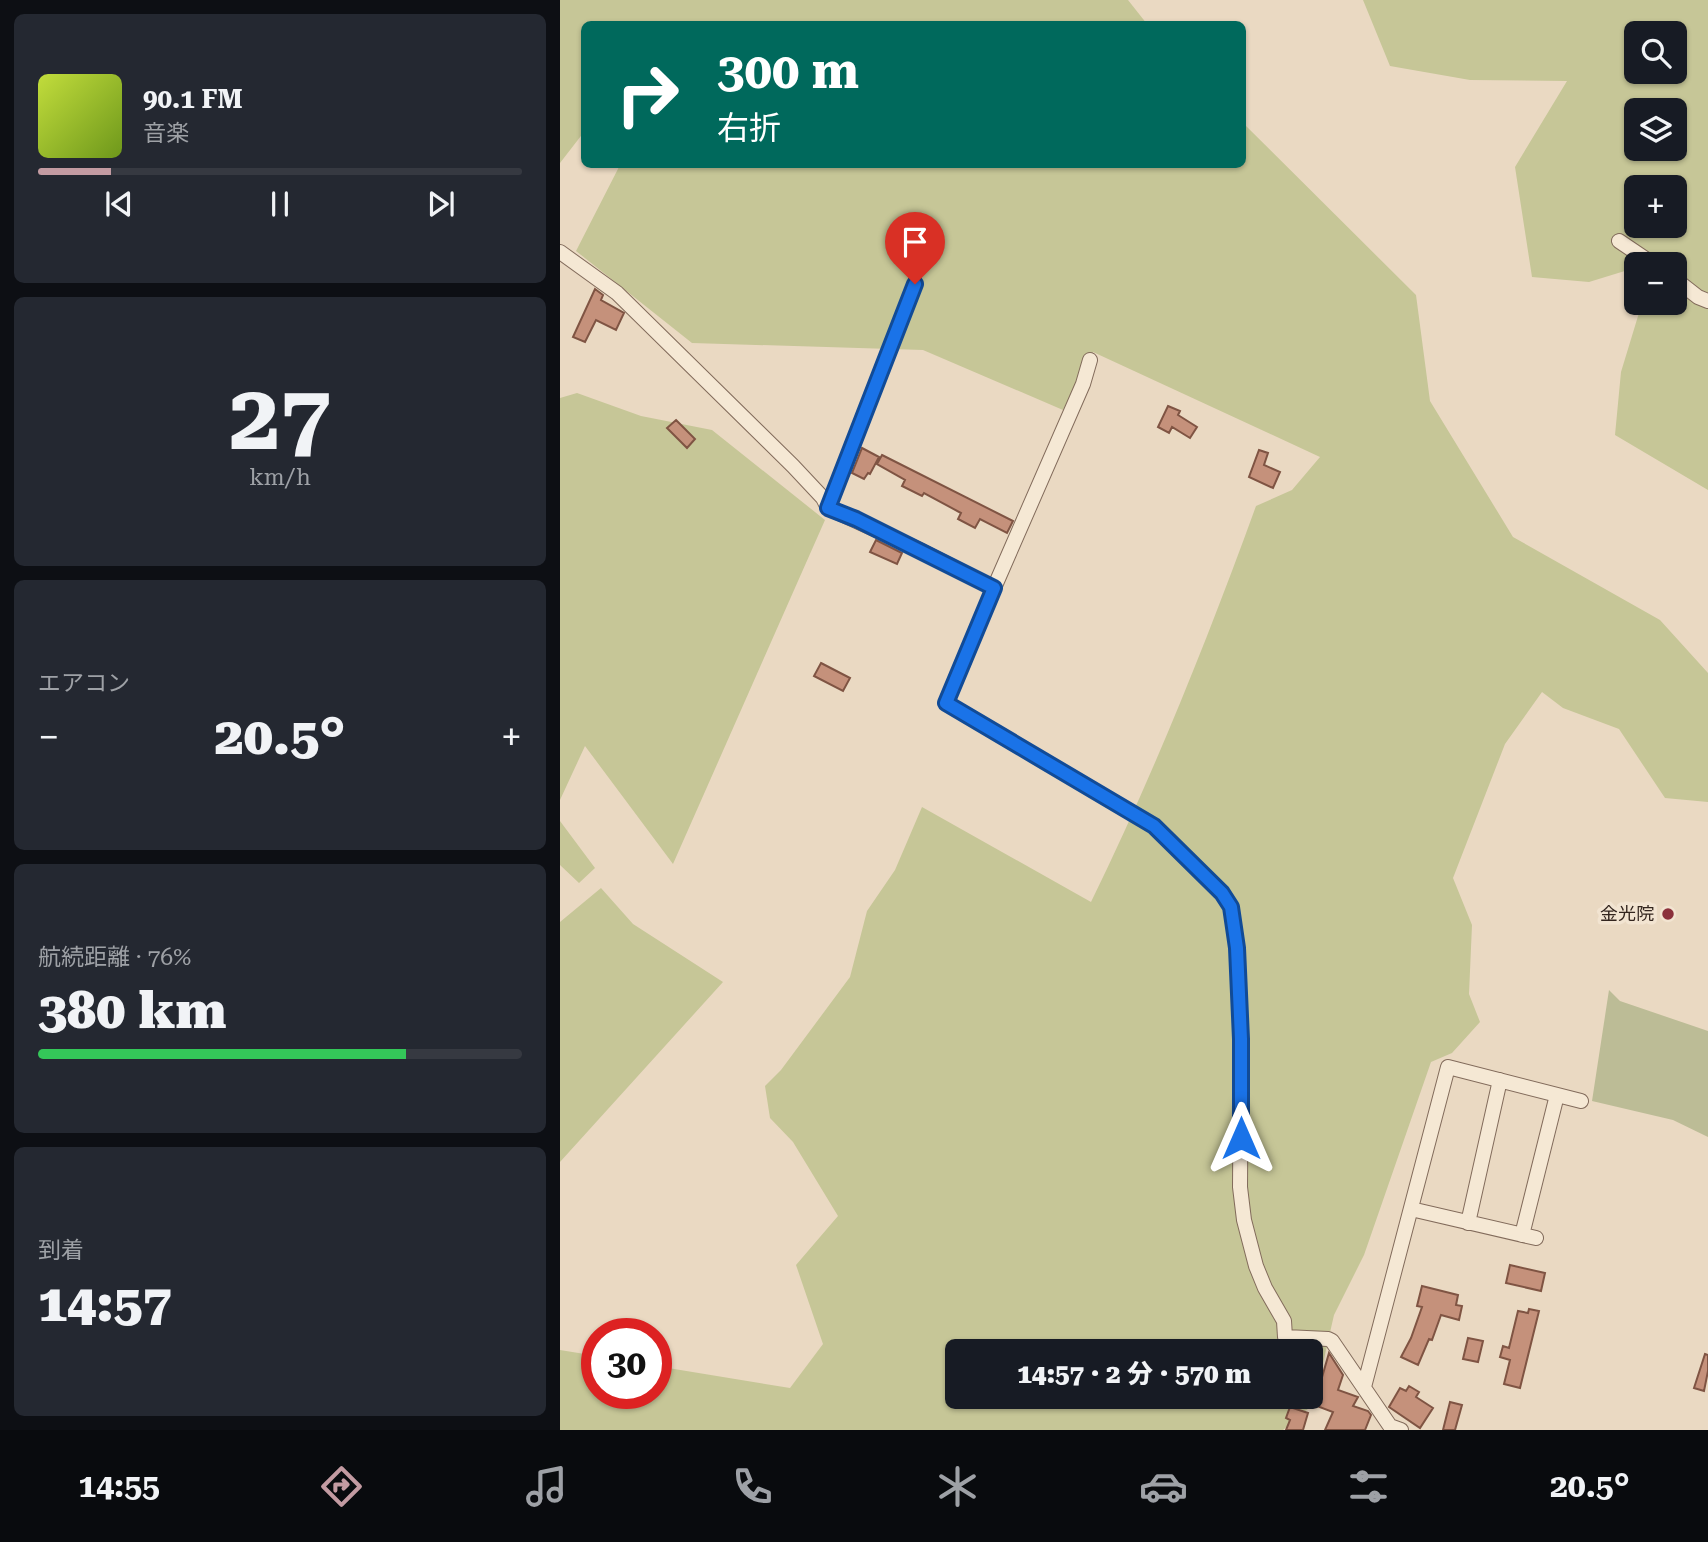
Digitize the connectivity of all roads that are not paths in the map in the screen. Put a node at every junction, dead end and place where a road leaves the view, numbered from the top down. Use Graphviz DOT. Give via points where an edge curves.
graph roads {
  1 [pos="1619,241"];
  2 [pos="560,252"];
  3 [pos="1635,252"];
  4 [pos="915,284"];
  5 [pos="1687,288"];
  6 [pos="1708,301"];
  7 [pos="1090,360"];
  8 [pos="828,508"];
  9 [pos="994,588"];
  10 [pos="1500,1080"];
  11 [pos="1557,1095"];
  12 [pos="1581,1101"];
  13 [pos="1411,1209"];
  14 [pos="1468,1223"];
  15 [pos="1364,1387"];
  16 [pos="1401,1430"];
  1 -- 3 [label="street"];
  2 -- 8 [label="street" via="617,293 793,466"];
  4 -- 8 [label="street"];
  5 -- 6 [label="street"];
  7 -- 9 [label="street"];
  8 -- 9 [label="street"];
  9 -- 15 [label="street" via="946,703 1154,826 1231,907 1241,1039 1240,1187 1256,1266 1281,1312 1285,1337 1328,1339"];
  10 -- 11 [label="street"];
  10 -- 13 [label="street" via="1448,1067"];
  10 -- 14 [label="street"];
  11 -- 12 [label="street"];
  11 -- 14 [label="street" via="1529,1237"];
  13 -- 14 [label="street"];
  13 -- 15 [label="street"];
  15 -- 16 [label="street" via="1390,1426"];
}
